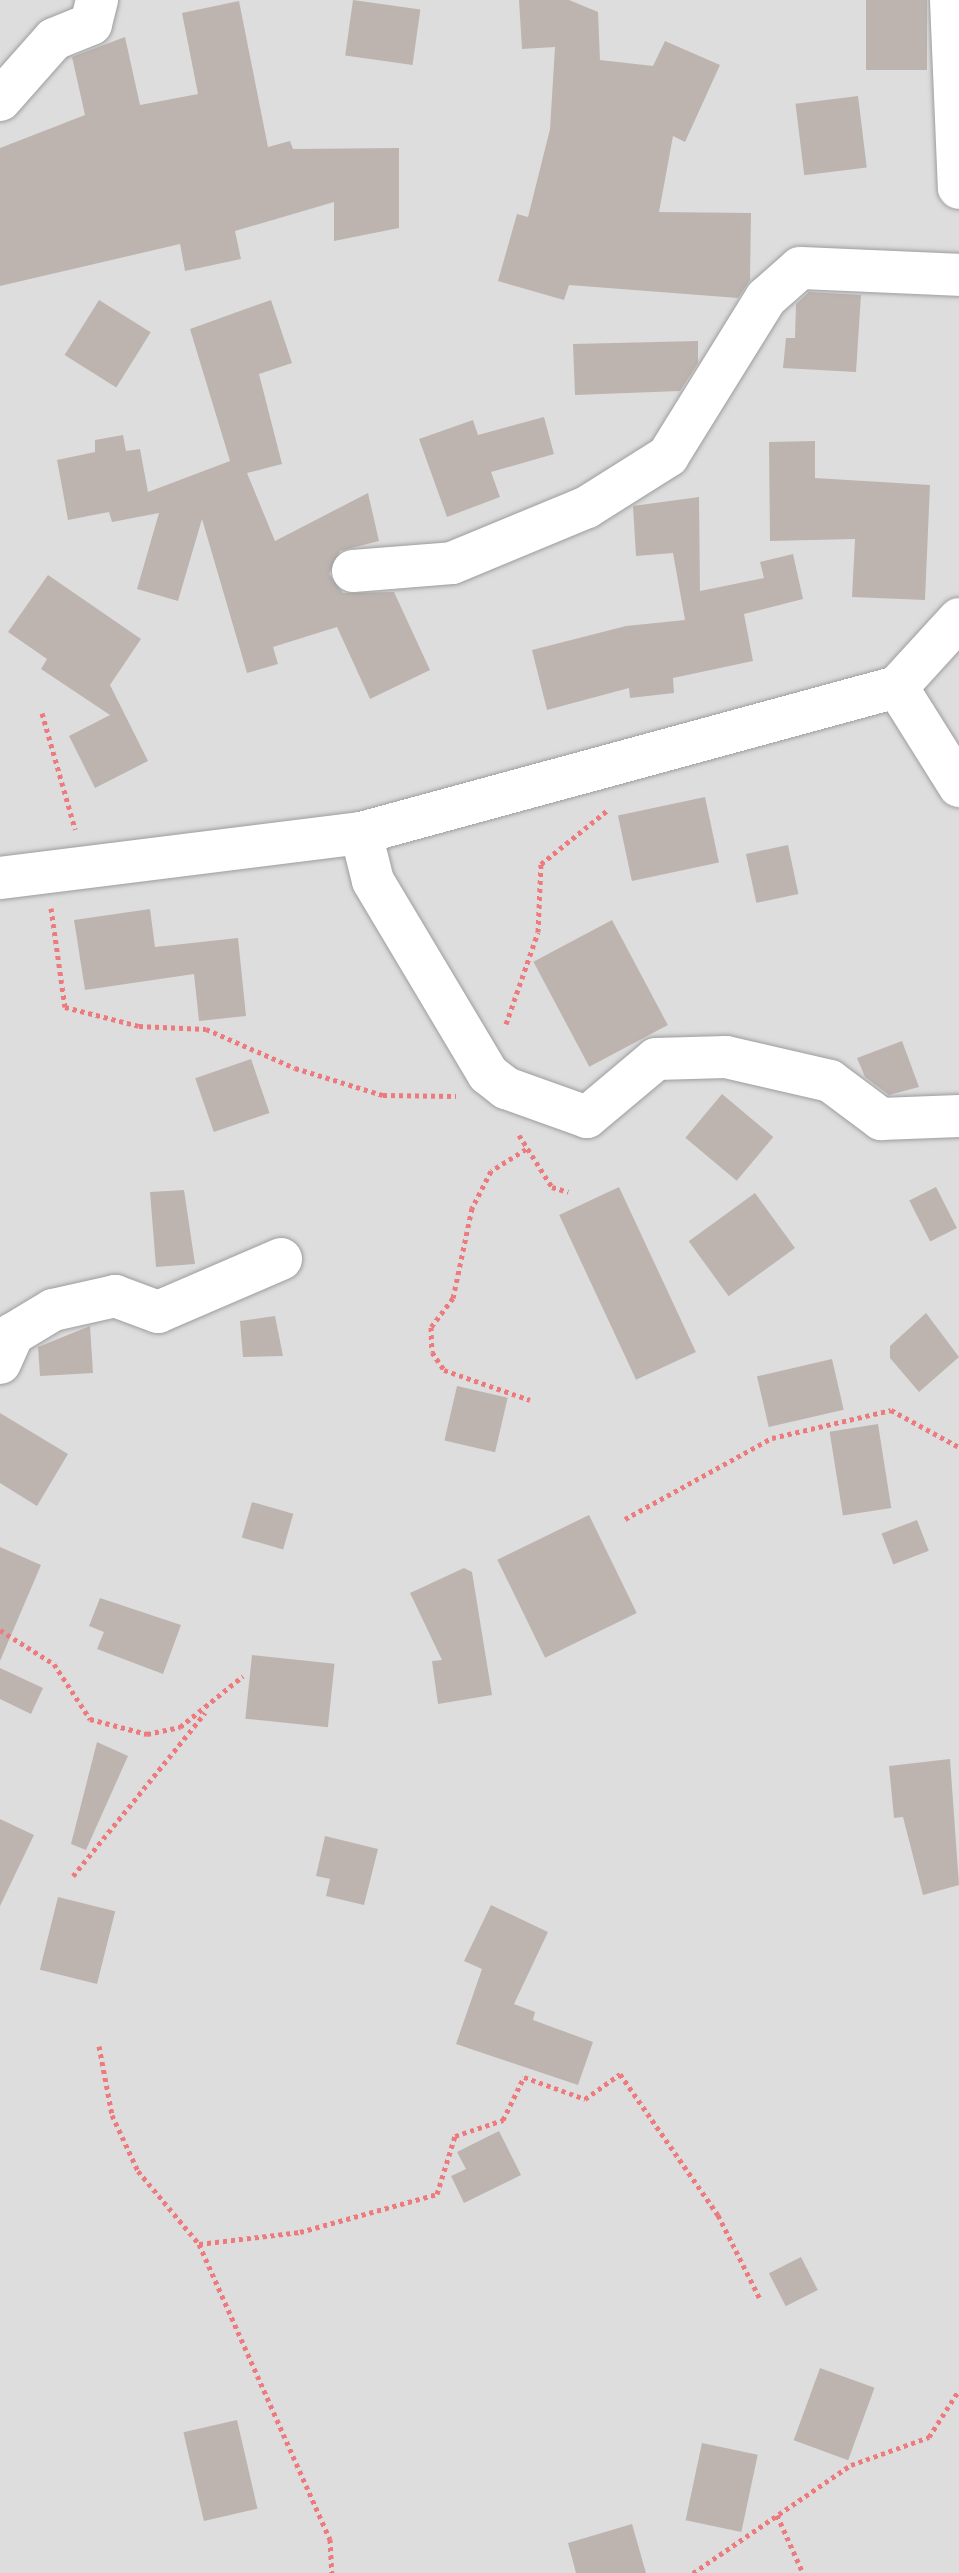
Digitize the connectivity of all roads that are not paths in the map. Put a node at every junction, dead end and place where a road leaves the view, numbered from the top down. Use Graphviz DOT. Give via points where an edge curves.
graph roads {
  1 [pos="97,0"];
  2 [pos="951,0"];
  3 [pos="0,100"];
  4 [pos="959,188"];
  5 [pos="959,275"];
  6 [pos="353,571"];
  7 [pos="959,619"];
  8 [pos="897,687"];
  9 [pos="959,786"];
  10 [pos="361,833"];
  11 [pos="0,878"];
  12 [pos="959,1116"];
  13 [pos="281,1259"];
  14 [pos="0,1363"];
  1 -- 3 [label="street" via="91,24 54,39"];
  2 -- 4 [label="street"];
  5 -- 6 [label="street" via="800,268 766,298 668,456 587,507 452,563"];
  7 -- 8 [label="street"];
  8 -- 9 [label="street"];
  8 -- 10 [label="street"];
  10 -- 11 [label="street" via="56,854"];
  10 -- 12 [label="street" via="373,881 488,1074 506,1088 587,1117 656,1059 726,1057 830,1081 881,1119"];
  13 -- 14 [label="street" via="158,1312 115,1296 53,1310 13,1334"];
}
